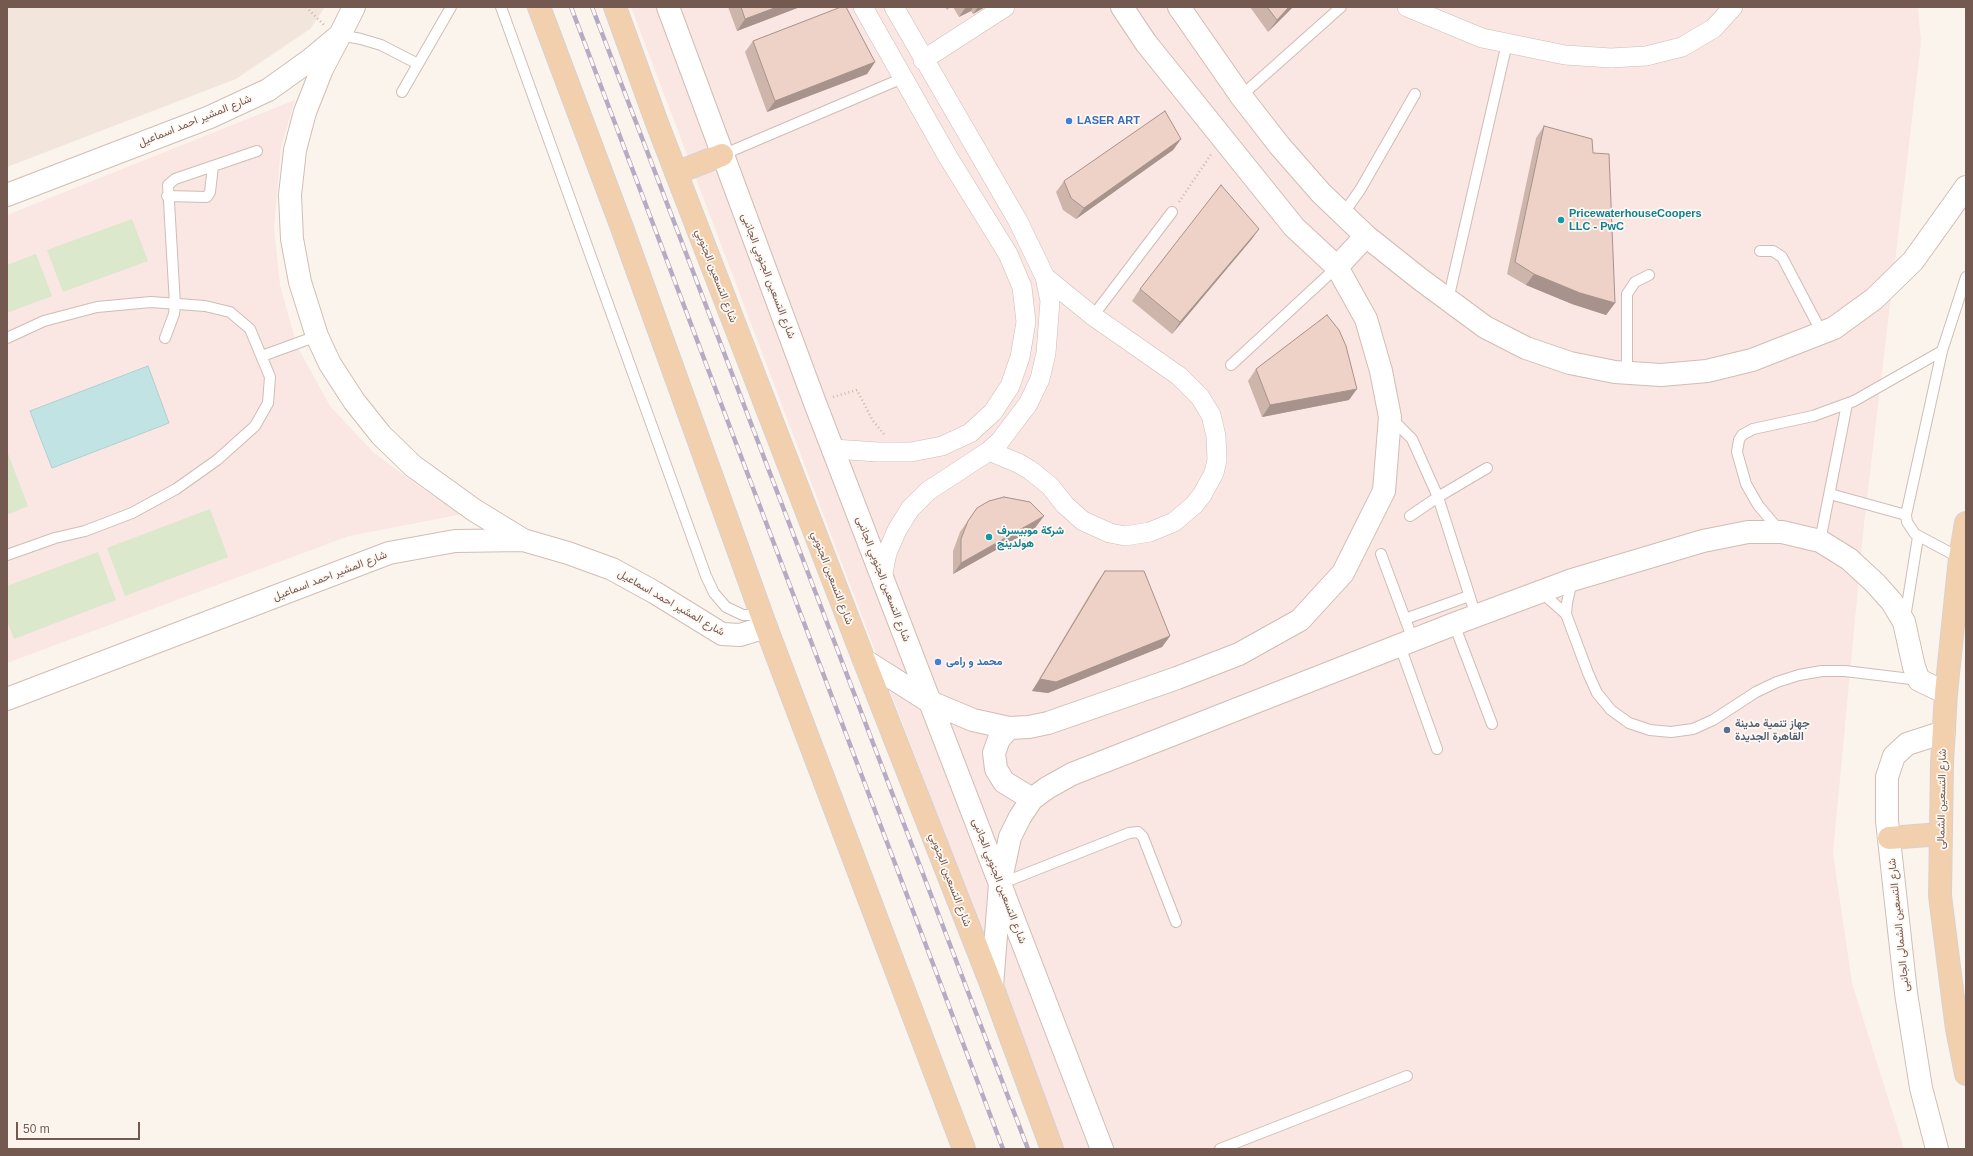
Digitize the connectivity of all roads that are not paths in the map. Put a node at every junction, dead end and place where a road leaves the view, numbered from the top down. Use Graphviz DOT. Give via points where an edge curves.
graph roads {
  1 [pos="354,7"];
  2 [pos="451,7"];
  3 [pos="501,7"];
  4 [pos="540,7"];
  5 [pos="615,7"];
  6 [pos="668,7"];
  7 [pos="863,7"];
  8 [pos="894,7"];
  9 [pos="1005,7"];
  10 [pos="1122,7"];
  11 [pos="1179,7"];
  12 [pos="1341,7"];
  13 [pos="1407,7"];
  14 [pos="1733,7"];
  15 [pos="340,35"];
  16 [pos="1506,43"];
  17 [pos="923,60"];
  18 [pos="418,64"];
  19 [pos="291,74"];
  20 [pos="903,78"];
  21 [pos="312,91"];
  22 [pos="402,92"];
  23 [pos="1415,94"];
  24 [pos="1241,96"];
  25 [pos="972,141"];
  26 [pos="257,151"];
  27 [pos="722,155"];
  28 [pos="948,157"];
  29 [pos="213,166"];
  30 [pos="676,173"];
  31 [pos="1966,187"];
  32 [pos="7,195"];
  33 [pos="167,196"];
  34 [pos="1172,212"];
  35 [pos="1343,214"];
  36 [pos="1366,236"];
  37 [pos="1760,251"];
  38 [pos="1337,268"];
  39 [pos="1650,275"];
  40 [pos="1045,277"];
  41 [pos="1966,277"];
  42 [pos="1448,300"];
  43 [pos="175,304"];
  44 [pos="1093,316"];
  45 [pos="1822,333"];
  46 [pos="317,336"];
  47 [pos="7,338"];
  48 [pos="165,338"];
  49 [pos="1942,351"];
  50 [pos="262,356"];
  51 [pos="1231,365"];
  52 [pos="1627,373"];
  53 [pos="1847,404"];
  54 [pos="1390,417"];
  55 [pos="833,449"];
  56 [pos="989,451"];
  57 [pos="1487,468"];
  58 [pos="1830,494"];
  59 [pos="1438,497"];
  60 [pos="474,510"];
  61 [pos="1906,514"];
  62 [pos="1410,516"];
  63 [pos="1966,523"];
  64 [pos="1782,532"];
  65 [pos="1918,537"];
  66 [pos="523,540"];
  67 [pos="1820,540"];
  68 [pos="455,541"];
  69 [pos="1381,554"];
  70 [pos="7,555"];
  71 [pos="1960,558"];
  72 [pos="882,578"];
  73 [pos="1572,580"];
  74 [pos="1541,592"];
  75 [pos="1469,596"];
  76 [pos="1566,614"];
  77 [pos="1476,616"];
  78 [pos="1405,619"];
  79 [pos="764,621"];
  80 [pos="1904,622"];
  81 [pos="1454,624"];
  82 [pos="1406,643"];
  83 [pos="864,660"];
  84 [pos="1919,680"];
  85 [pos="1946,693"];
  86 [pos="7,699"];
  87 [pos="930,702"];
  88 [pos="1492,724"];
  89 [pos="1009,728"];
  90 [pos="1944,732"];
  91 [pos="1437,749"];
  92 [pos="1032,799"];
  93 [pos="1941,834"];
  94 [pos="1889,838"];
  95 [pos="1000,884"];
  96 [pos="1176,922"];
  97 [pos="992,986"];
  98 [pos="1966,1074"];
  99 [pos="1407,1076"];
  100 [pos="964,1149"];
  101 [pos="1052,1149"];
  102 [pos="1102,1149"];
  103 [pos="1220,1149"];
  104 [pos="1937,1149"];
  1 -- 15 [label="street, شارع المشير احمد اسماعيل"];
  2 -- 18 [label="lane"];
  3 -- 79 [label="lane" via="706,576 714,593 726,607"];
  4 -- 79 [label="main road"];
  5 -- 30 [label="main road, شارع التسعين الجنوبي"];
  6 -- 27 [label="street, شارع التسعين الجنوبي الجانبى"];
  7 -- 20 [label="street"];
  8 -- 17 [label="street"];
  9 -- 17 [label="street"];
  10 -- 38 [label="street" via="1146,43 1294,227"];
  11 -- 24 [label="street"];
  12 -- 24 [label="lane"];
  13 -- 16 [label="street" via="1482,38"];
  14 -- 16 [label="street" via="1714,28 1682,47 1646,56 1611,58 1565,55"];
  15 -- 18 [label="lane" via="381,45"];
  15 -- 19 [label="street, شارع المشير احمد اسماعيل"];
  15 -- 21 [label="street"];
  16 -- 42 [label="lane"];
  17 -- 25 [label="street"];
  18 -- 22 [label="lane"];
  19 -- 21 [label="street" via="306,77"];
  19 -- 32 [label="street, شارع المشير احمد اسماعيل" via="242,103 210,117"];
  20 -- 27 [label="lane"];
  20 -- 28 [label="street"];
  21 -- 46 [label="street" via="295,150 290,195 292,239 300,282"];
  23 -- 35 [label="lane" via="1360,190"];
  24 -- 35 [label="street" via="1279,145"];
  25 -- 28 [label="street"];
  25 -- 40 [label="street" via="1018,221"];
  26 -- 29 [label="lane"];
  27 -- 30 [label="main road"];
  27 -- 55 [label="street, شارع التسعين الجنوبي الجانبى"];
  28 -- 55 [label="street" via="1008,254 1022,287 1026,322 1020,357 1010,386 993,412 970,433 942,446 911,452"];
  29 -- 33 [label="lane" via="171,181"];
  29 -- 33 [label="lane" via="207,197"];
  30 -- 83 [label="main road, شارع التسعين الجنوبي"];
  31 -- 45 [label="street" via="1913,261 1874,299 1834,328"];
  33 -- 43 [label="lane"];
  34 -- 44 [label="lane"];
  35 -- 36 [label="street"];
  36 -- 38 [label="street"];
  36 -- 42 [label="street"];
  37 -- 45 [label="lane" via="1773,251 1782,257"];
  38 -- 51 [label="lane"];
  38 -- 54 [label="street" via="1366,319 1381,371"];
  39 -- 52 [label="lane" via="1635,282 1627,294"];
  40 -- 44 [label="street"];
  40 -- 56 [label="street" via="1050,302 1049,327 1040,379 1028,404"];
  41 -- 49 [label="lane"];
  42 -- 52 [label="street" via="1485,327 1526,348 1570,363"];
  43 -- 47 [label="lane" via="151,302 97,307 44,321"];
  43 -- 48 [label="lane"];
  43 -- 50 [label="lane" via="205,306 230,312 250,329"];
  44 -- 56 [label="street" via="1179,376 1206,406 1214,425 1217,448 1214,473 1202,495 1184,514 1162,528 1138,535 1110,533 1083,521 1065,505 1050,486 1030,470"];
  45 -- 52 [label="street" via="1752,360 1707,371 1661,375"];
  46 -- 50 [label="lane"];
  46 -- 60 [label="street" via="330,364 354,401 381,435 413,466"];
  49 -- 53 [label="lane"];
  49 -- 61 [label="lane"];
  50 -- 70 [label="lane" via="270,377 268,403 255,426 217,460 176,489 132,513 85,531 55,538"];
  53 -- 58 [label="lane"];
  53 -- 64 [label="lane" via="1813,416 1747,432 1739,440 1737,446 1746,484 1765,515"];
  54 -- 59 [label="lane" via="1412,439"];
  54 -- 89 [label="street" via="1384,491 1344,573 1300,620 1239,654 1177,678 1048,723"];
  55 -- 72 [label="street, شارع التسعين الجنوبي الجانبى"];
  56 -- 72 [label="street" via="928,491 910,509 887,553"];
  57 -- 59 [label="lane"];
  58 -- 61 [label="lane"];
  58 -- 67 [label="lane"];
  59 -- 62 [label="lane"];
  59 -- 75 [label="lane"];
  60 -- 66 [label="street"];
  60 -- 68 [label="street" via="476,520 472,528"];
  61 -- 65 [label="lane" via="1910,529"];
  63 -- 71 [label="main road, شارع التسعين الشمالى"];
  64 -- 67 [label="street"];
  64 -- 73 [label="street" via="1748,532 1703,541"];
  65 -- 71 [label="lane"];
  65 -- 80 [label="lane"];
  66 -- 68 [label="street, شارع المشير احمد اسماعيل"];
  66 -- 79 [label="street, شارع المشير احمد اسماعيل" via="612,569 722,634 740,635"];
  67 -- 80 [label="street" via="1849,559 1875,583 1892,602"];
  68 -- 86 [label="street, شارع المشير احمد اسماعيل" via="389,553"];
  69 -- 78 [label="lane"];
  71 -- 85 [label="main road, شارع التسعين الشمالى"];
  72 -- 87 [label="street, شارع التسعين الجنوبي الجانبى"];
  73 -- 74 [label="street"];
  73 -- 76 [label="lane"];
  74 -- 76 [label="lane"];
  74 -- 77 [label="street"];
  75 -- 77 [label="lane"];
  75 -- 78 [label="lane"];
  76 -- 84 [label="lane" via="1597,693 1611,710 1629,723 1650,730 1672,732 1693,729 1713,720 1756,692 1799,675 1822,671"];
  77 -- 81 [label="street"];
  78 -- 82 [label="lane"];
  79 -- 100 [label="main road"];
  80 -- 84 [label="street"];
  81 -- 82 [label="street"];
  81 -- 88 [label="lane"];
  82 -- 91 [label="lane"];
  82 -- 92 [label="street" via="1072,774"];
  83 -- 87 [label="street"];
  83 -- 97 [label="main road, شارع التسعين الجنوبي"];
  84 -- 85 [label="street"];
  85 -- 90 [label="main road, شارع التسعين الشمالى"];
  87 -- 89 [label="street" via="973,720"];
  87 -- 95 [label="street, شارع التسعين الجنوبي الجانبى"];
  89 -- 92 [label="street" via="999,739 994,754 996,769 1004,782"];
  90 -- 93 [label="main road, شارع التسعين الشمالى"];
  90 -- 94 [label="street, شارع التسعين الشمالى الجانبى" via="1907,744 1894,756 1887,777"];
  92 -- 95 [label="street" via="1010,837"];
  93 -- 94 [label="main road"];
  93 -- 98 [label="main road, شارع التسعين الشمالى" via="1940,896 1956,1029"];
  94 -- 104 [label="street, شارع التسعين الشمالى الجانبى" via="1913,1041 1921,1088"];
  95 -- 96 [label="lane" via="1129,833 1138,832 1143,837"];
  95 -- 97 [label="street"];
  95 -- 102 [label="street, شارع التسعين الجنوبي الجانبى"];
  97 -- 101 [label="main road, شارع التسعين الجنوبي"];
  99 -- 103 [label="lane"];
}
